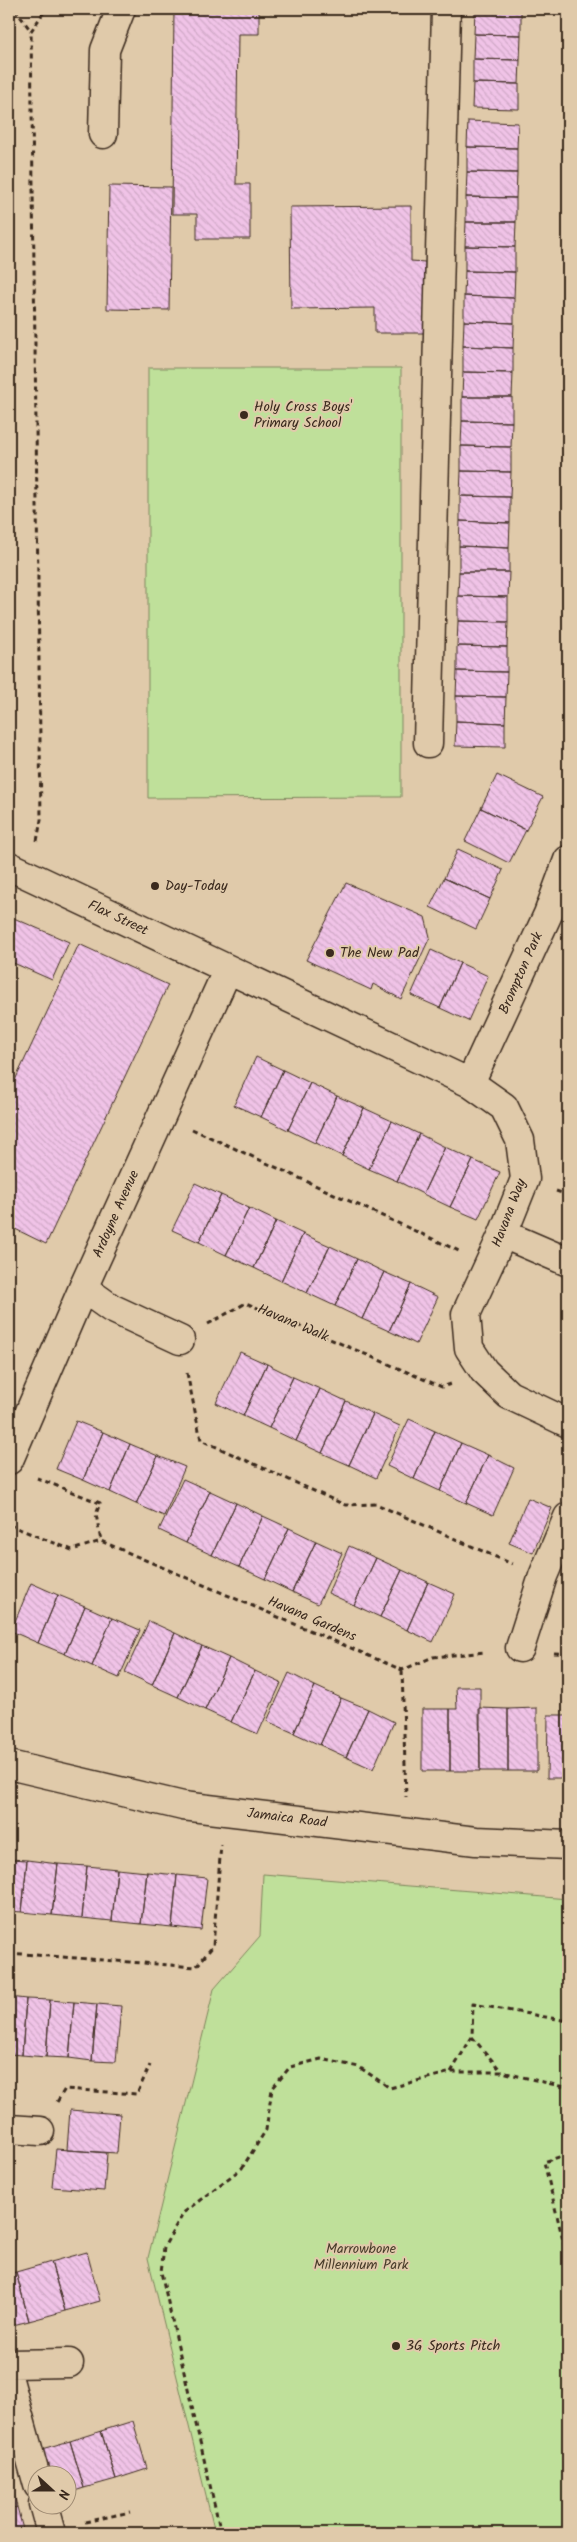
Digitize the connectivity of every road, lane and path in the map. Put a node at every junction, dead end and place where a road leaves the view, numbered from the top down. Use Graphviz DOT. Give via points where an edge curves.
graph roads {
  1 [pos="15,9"];
  2 [pos="46,9"];
  3 [pos="121,9"];
  4 [pos="446,9"];
  5 [pos="31,31"];
  6 [pos="103,134"];
  7 [pos="428,743"];
  8 [pos="568,860"];
  9 [pos="19,871"];
  10 [pos="228,969"];
  11 [pos="470,1083"];
  12 [pos="161,1115"];
  13 [pos="503,1234"];
  14 [pos="568,1262"];
  15 [pos="489,1264"];
  16 [pos="83,1288"];
  17 [pos="180,1340"];
  18 [pos="484,1371"];
  19 [pos="568,1423"];
  20 [pos="9,1460"];
  21 [pos="35,1477"];
  22 [pos="568,1517"];
  23 [pos="9,1526"];
  24 [pos="101,1540"];
  25 [pos="542,1576"];
  26 [pos="520,1648"];
  27 [pos="402,1670"];
  28 [pos="9,1765"];
  29 [pos="408,1833"];
  30 [pos="221,1842"];
  31 [pos="568,1845"];
  32 [pos="9,1953"];
  33 [pos="568,2021"];
  34 [pos="472,2037"];
  35 [pos="150,2065"];
  36 [pos="450,2072"];
  37 [pos="502,2072"];
  38 [pos="568,2088"];
  39 [pos="9,2129"];
  40 [pos="40,2131"];
  41 [pos="568,2154"];
  42 [pos="568,2261"];
  43 [pos="69,2363"];
  44 [pos="9,2364"];
  45 [pos="9,2380"];
  46 [pos="32,2464"];
  47 [pos="130,2512"];
  48 [pos="46,2514"];
  49 [pos="50,2532"];
  50 [pos="221,2533"];
  1 -- 5 [label="path"];
  2 -- 5 [label="path"];
  3 -- 6 [label="street" via="105,50"];
  4 -- 7 [label="street"];
  5 -- 9 [label="path" via="41,820"];
  8 -- 11 [label="street, Brompton Park" via="548,914"];
  9 -- 10 [label="street, Flax Street"];
  10 -- 11 [label="street, Havana Way"];
  10 -- 12 [label="street, Ardoyne Avenue"];
  11 -- 13 [label="street, Havana Way" via="504,1107 520,1140 525,1179"];
  12 -- 15 [label="path"];
  12 -- 16 [label="street, Ardoyne Avenue"];
  13 -- 14 [label="street"];
  13 -- 15 [label="street, Havana Way"];
  15 -- 18 [label="street, Havana Way" via="466,1314 469,1348"];
  16 -- 17 [label="street" via="111,1308"];
  16 -- 20 [label="street, Ardoyne Avenue"];
  17 -- 18 [label="path, Havana Walk" via="246,1303 442,1387"];
  17 -- 25 [label="path" via="201,1440 345,1505 376,1504"];
  18 -- 19 [label="street, Havana Way" via="509,1395"];
  21 -- 24 [label="path" via="100,1503 96,1514"];
  22 -- 25 [label="street"];
  23 -- 24 [label="path" via="72,1550"];
  24 -- 27 [label="path, Havana Gardens"];
  25 -- 26 [label="street"];
  26 -- 27 [label="path" via="433,1657"];
  27 -- 29 [label="path"];
  28 -- 29 [label="street, Jamaica Road" via="183,1806"];
  29 -- 31 [label="street, Jamaica Road" via="476,1841"];
  30 -- 32 [label="path" via="213,1946 196,1967"];
  33 -- 34 [label="path" via="473,2004"];
  34 -- 36 [label="path"];
  34 -- 37 [label="path"];
  35 -- 40 [label="path" via="137,2094 65,2089"];
  36 -- 37 [label="path"];
  36 -- 50 [label="path" via="390,2088 359,2068 321,2059 290,2067 272,2089 266,2130 242,2168 183,2213 164,2247 161,2272"];
  37 -- 38 [label="path"];
  39 -- 40 [label="street"];
  41 -- 42 [label="path" via="544,2162"];
  43 -- 44 [label="street"];
  45 -- 46 [label="street"];
  47 -- 49 [label="path"];
  48 -- 49 [label="street"];
}
